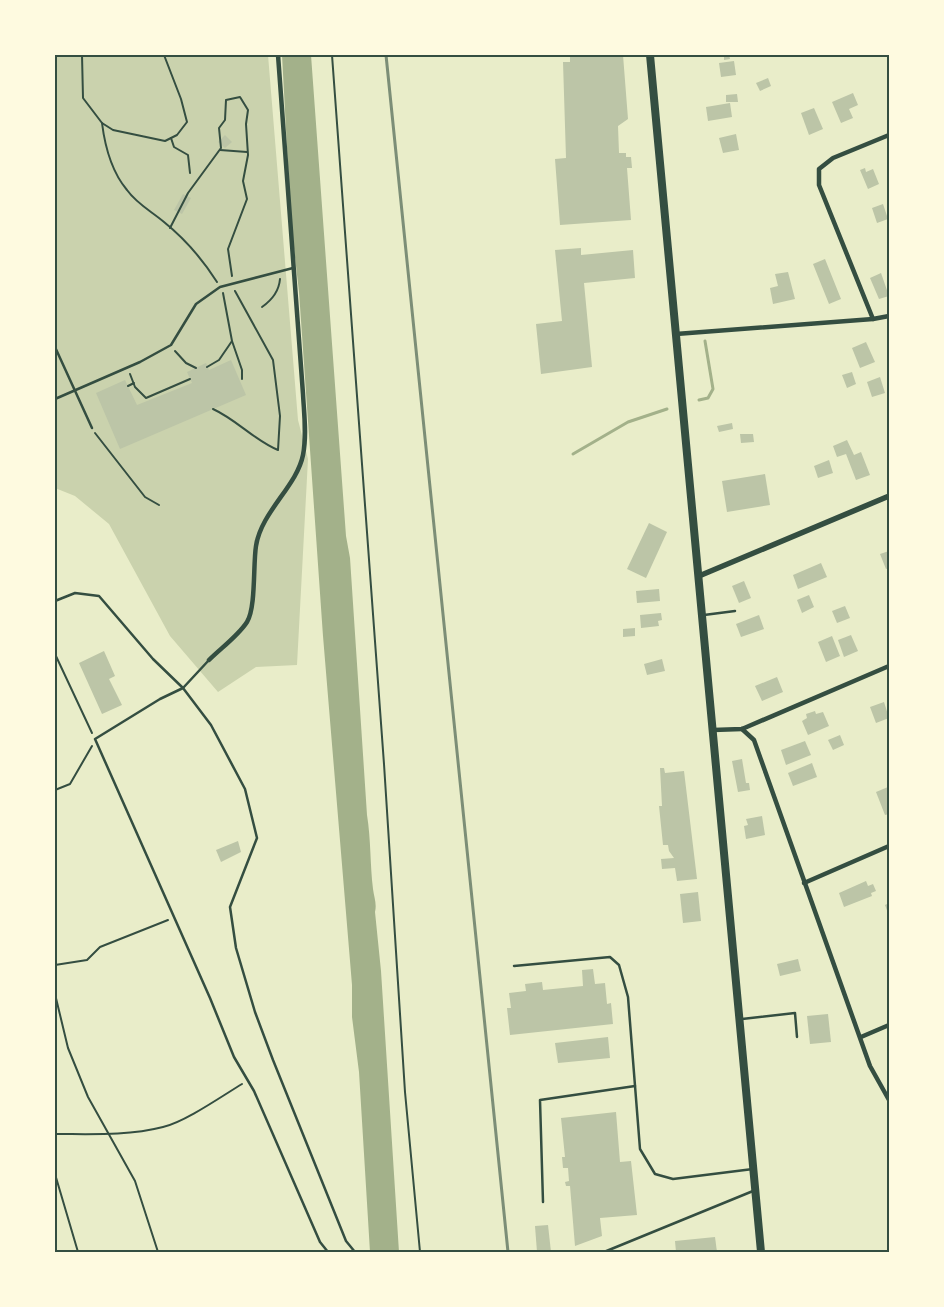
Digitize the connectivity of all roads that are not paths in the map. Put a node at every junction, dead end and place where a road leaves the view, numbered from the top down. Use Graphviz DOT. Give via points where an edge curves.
graph roads {
  1 [pos="278,55"];
  2 [pos="650,55"];
  3 [pos="889,135"];
  4 [pos="293,268"];
  5 [pos="889,316"];
  6 [pos="873,319"];
  7 [pos="676,334"];
  8 [pos="55,347"];
  9 [pos="74,389"];
  10 [pos="55,399"];
  11 [pos="92,428"];
  12 [pos="889,496"];
  13 [pos="699,576"];
  14 [pos="55,601"];
  15 [pos="735,611"];
  16 [pos="702,615"];
  17 [pos="209,660"];
  18 [pos="889,666"];
  19 [pos="183,688"];
  20 [pos="742,729"];
  21 [pos="713,730"];
  22 [pos="889,846"];
  23 [pos="804,882"];
  24 [pos="514,966"];
  25 [pos="740,1019"];
  26 [pos="889,1025"];
  27 [pos="797,1037"];
  28 [pos="861,1037"];
  29 [pos="635,1086"];
  30 [pos="889,1100"];
  31 [pos="754,1168"];
  32 [pos="756,1190"];
  33 [pos="543,1202"];
  34 [pos="328,1252"];
  35 [pos="355,1252"];
  36 [pos="604,1252"];
  37 [pos="762,1252"];
  1 -- 4 [label="street"];
  2 -- 7 [label="main road"];
  3 -- 6 [label="street" via="833,158 820,168 818,185"];
  4 -- 9 [label="lane" via="220,287 196,304 171,346"];
  4 -- 17 [label="street" via="305,433 303,457 266,519 256,544 248,621"];
  5 -- 6 [label="street"];
  6 -- 7 [label="street"];
  7 -- 13 [label="main road"];
  8 -- 9 [label="lane"];
  9 -- 10 [label="lane"];
  9 -- 11 [label="lane"];
  12 -- 13 [label="street"];
  13 -- 16 [label="main road"];
  14 -- 19 [label="lane" via="75,593 99,596"];
  15 -- 16 [label="lane"];
  16 -- 21 [label="main road"];
  17 -- 19 [label="lane"];
  18 -- 20 [label="street"];
  19 -- 34 [label="lane" via="95,739 234,1056 248,1080 320,1242"];
  19 -- 35 [label="lane" via="211,725 245,789 257,838 230,907 236,948 273,1060 346,1241"];
  20 -- 21 [label="street"];
  20 -- 23 [label="street" via="754,740"];
  21 -- 25 [label="main road"];
  22 -- 23 [label="street"];
  23 -- 28 [label="street"];
  24 -- 29 [label="lane" via="610,957 619,965 628,998"];
  25 -- 27 [label="lane" via="795,1013"];
  25 -- 31 [label="main road"];
  26 -- 28 [label="street"];
  28 -- 30 [label="street" via="870,1066"];
  29 -- 31 [label="lane" via="640,1149 655,1174 673,1179"];
  29 -- 33 [label="lane" via="540,1100"];
  31 -- 32 [label="main road"];
  32 -- 36 [label="lane"];
  32 -- 37 [label="main road"];
}
